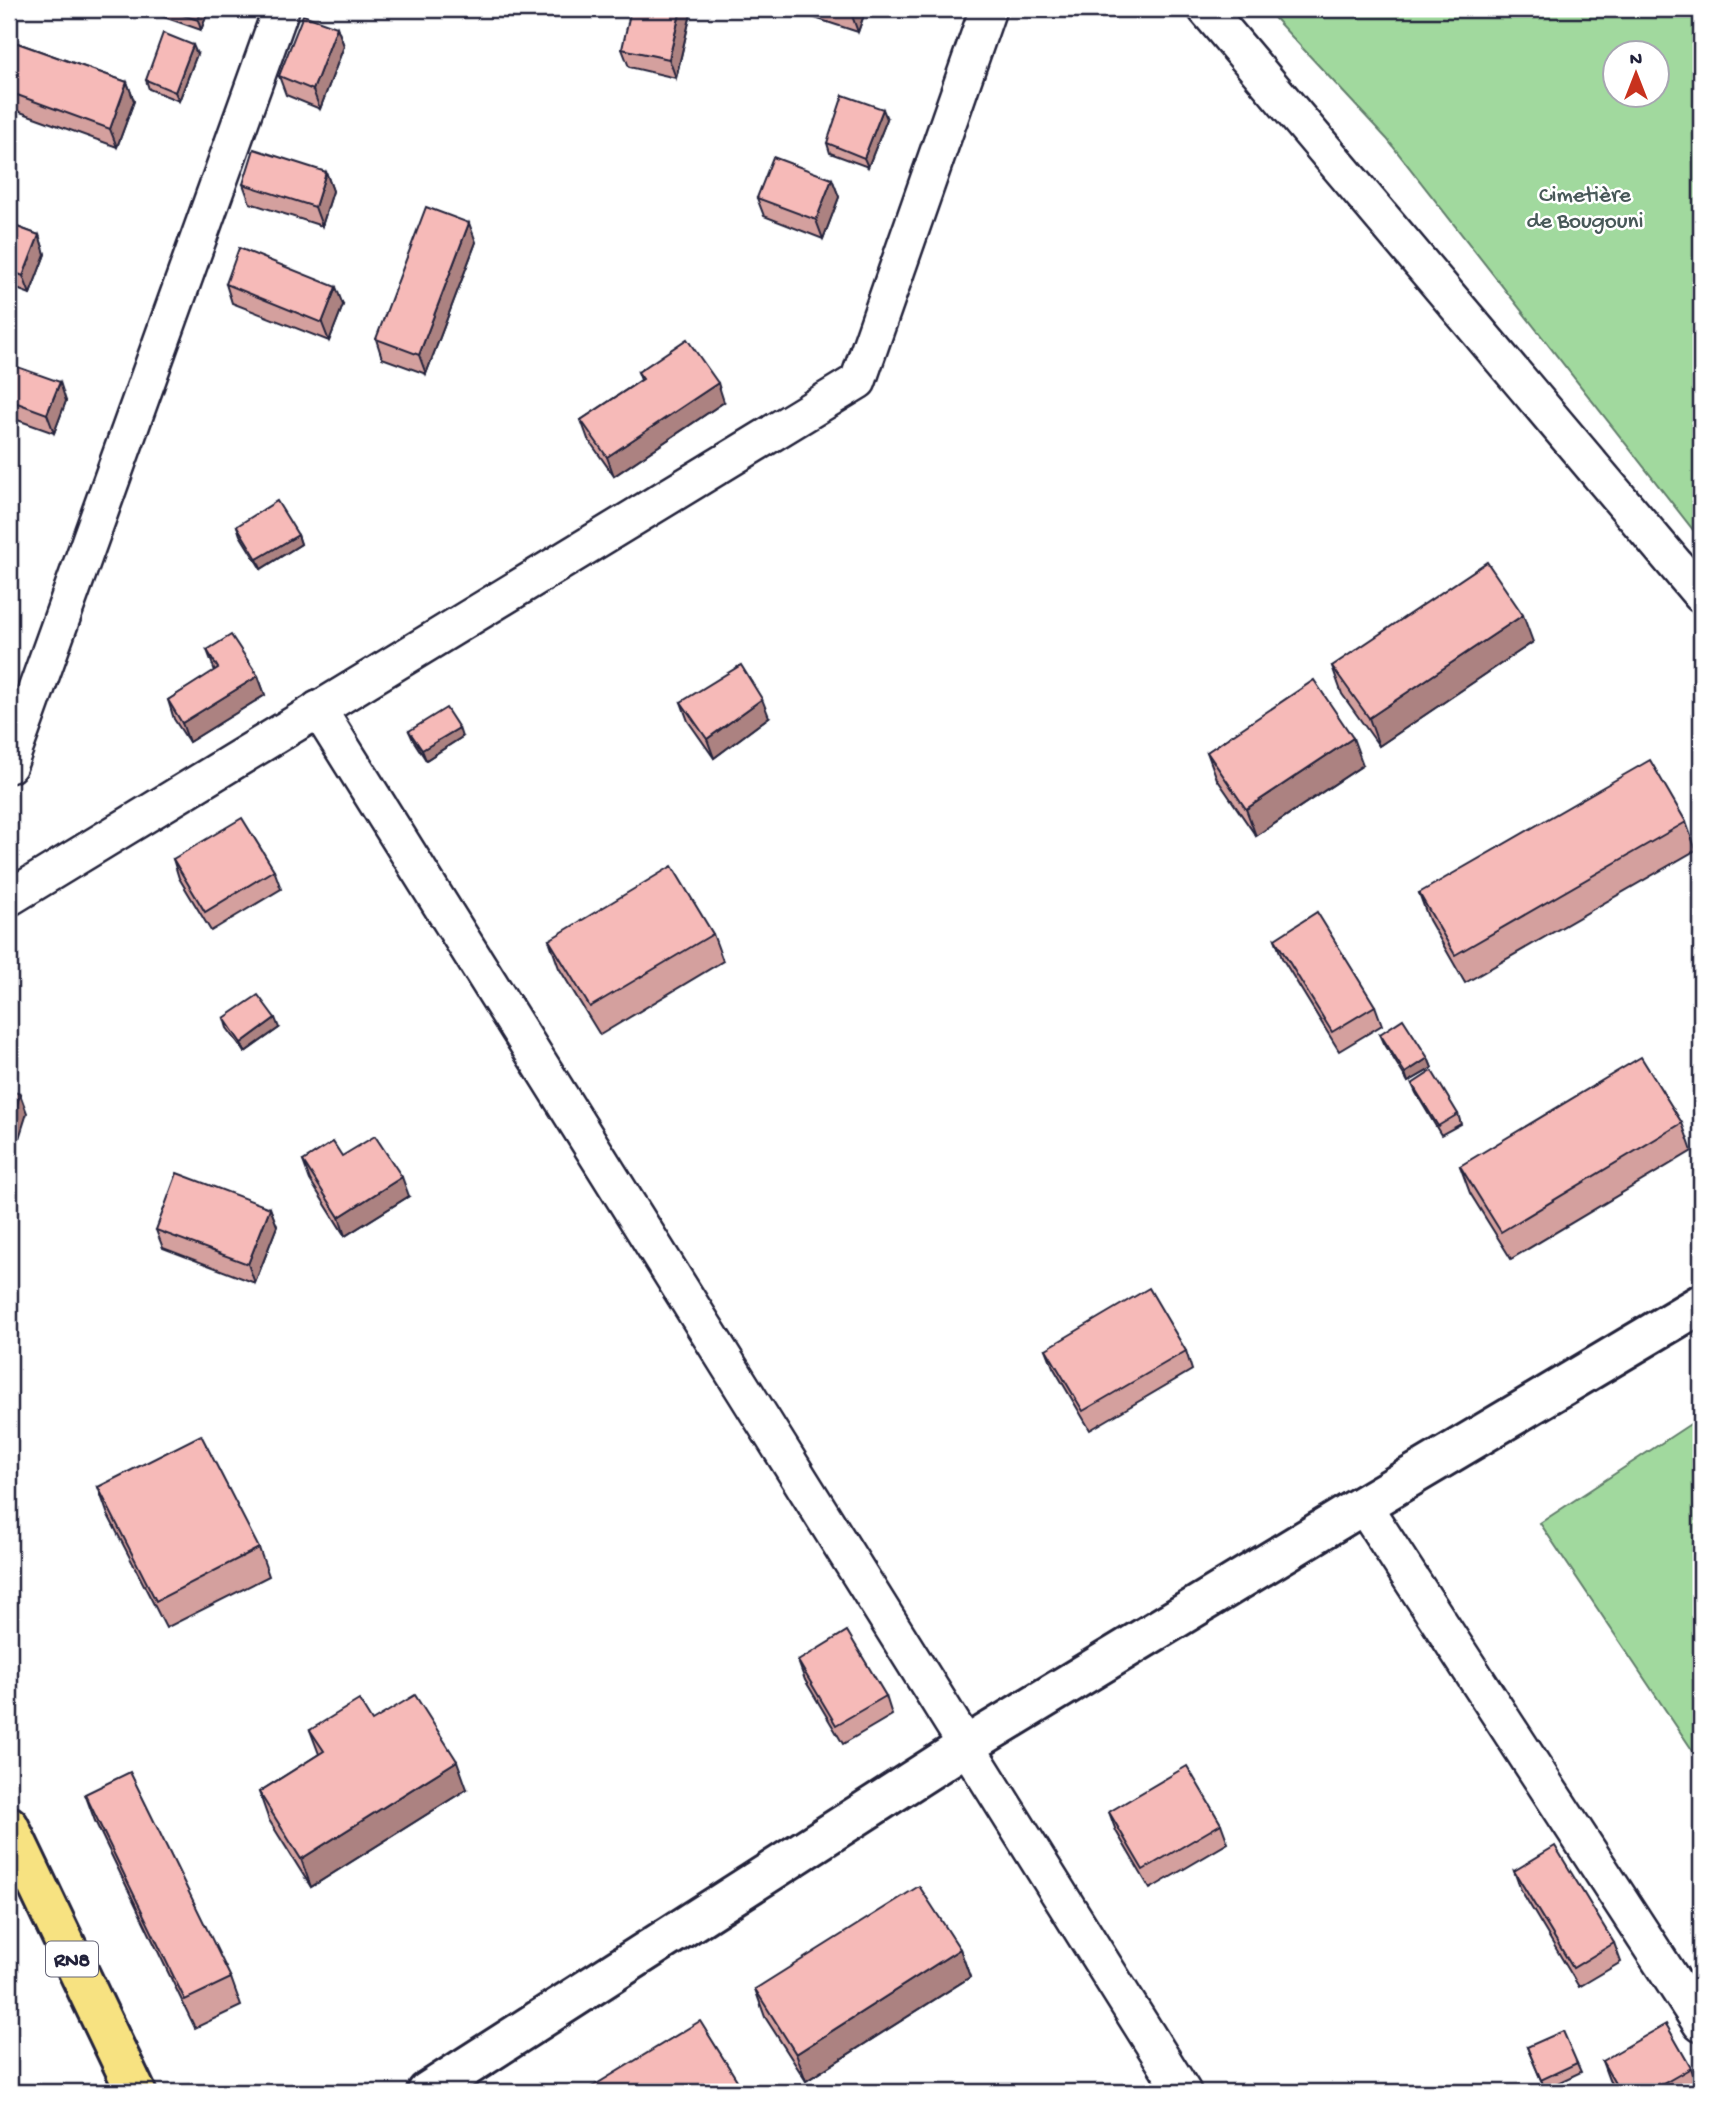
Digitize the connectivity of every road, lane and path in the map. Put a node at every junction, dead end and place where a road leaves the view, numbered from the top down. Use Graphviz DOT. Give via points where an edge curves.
graph roads {
  1 [pos="281,9"];
  2 [pos="988,9"];
  3 [pos="1206,9"];
  4 [pos="1701,595"];
  5 [pos="318,709"];
  6 [pos="9,765"];
  7 [pos="9,898"];
  8 [pos="1701,1304"];
  9 [pos="1363,1505"];
  10 [pos="966,1746"];
  11 [pos="9,1826"];
  12 [pos="1701,2024"];
  13 [pos="136,2092"];
  14 [pos="427,2092"];
  15 [pos="1183,2092"];
  1 -- 6 [label="street"];
  2 -- 5 [label="street" via="858,381"];
  3 -- 4 [label="street"];
  5 -- 7 [label="street"];
  5 -- 10 [label="street"];
  8 -- 9 [label="street"];
  9 -- 10 [label="street"];
  9 -- 12 [label="street"];
  10 -- 14 [label="street"];
  10 -- 15 [label="street"];
  11 -- 13 [label="main road, RN8"];
}
